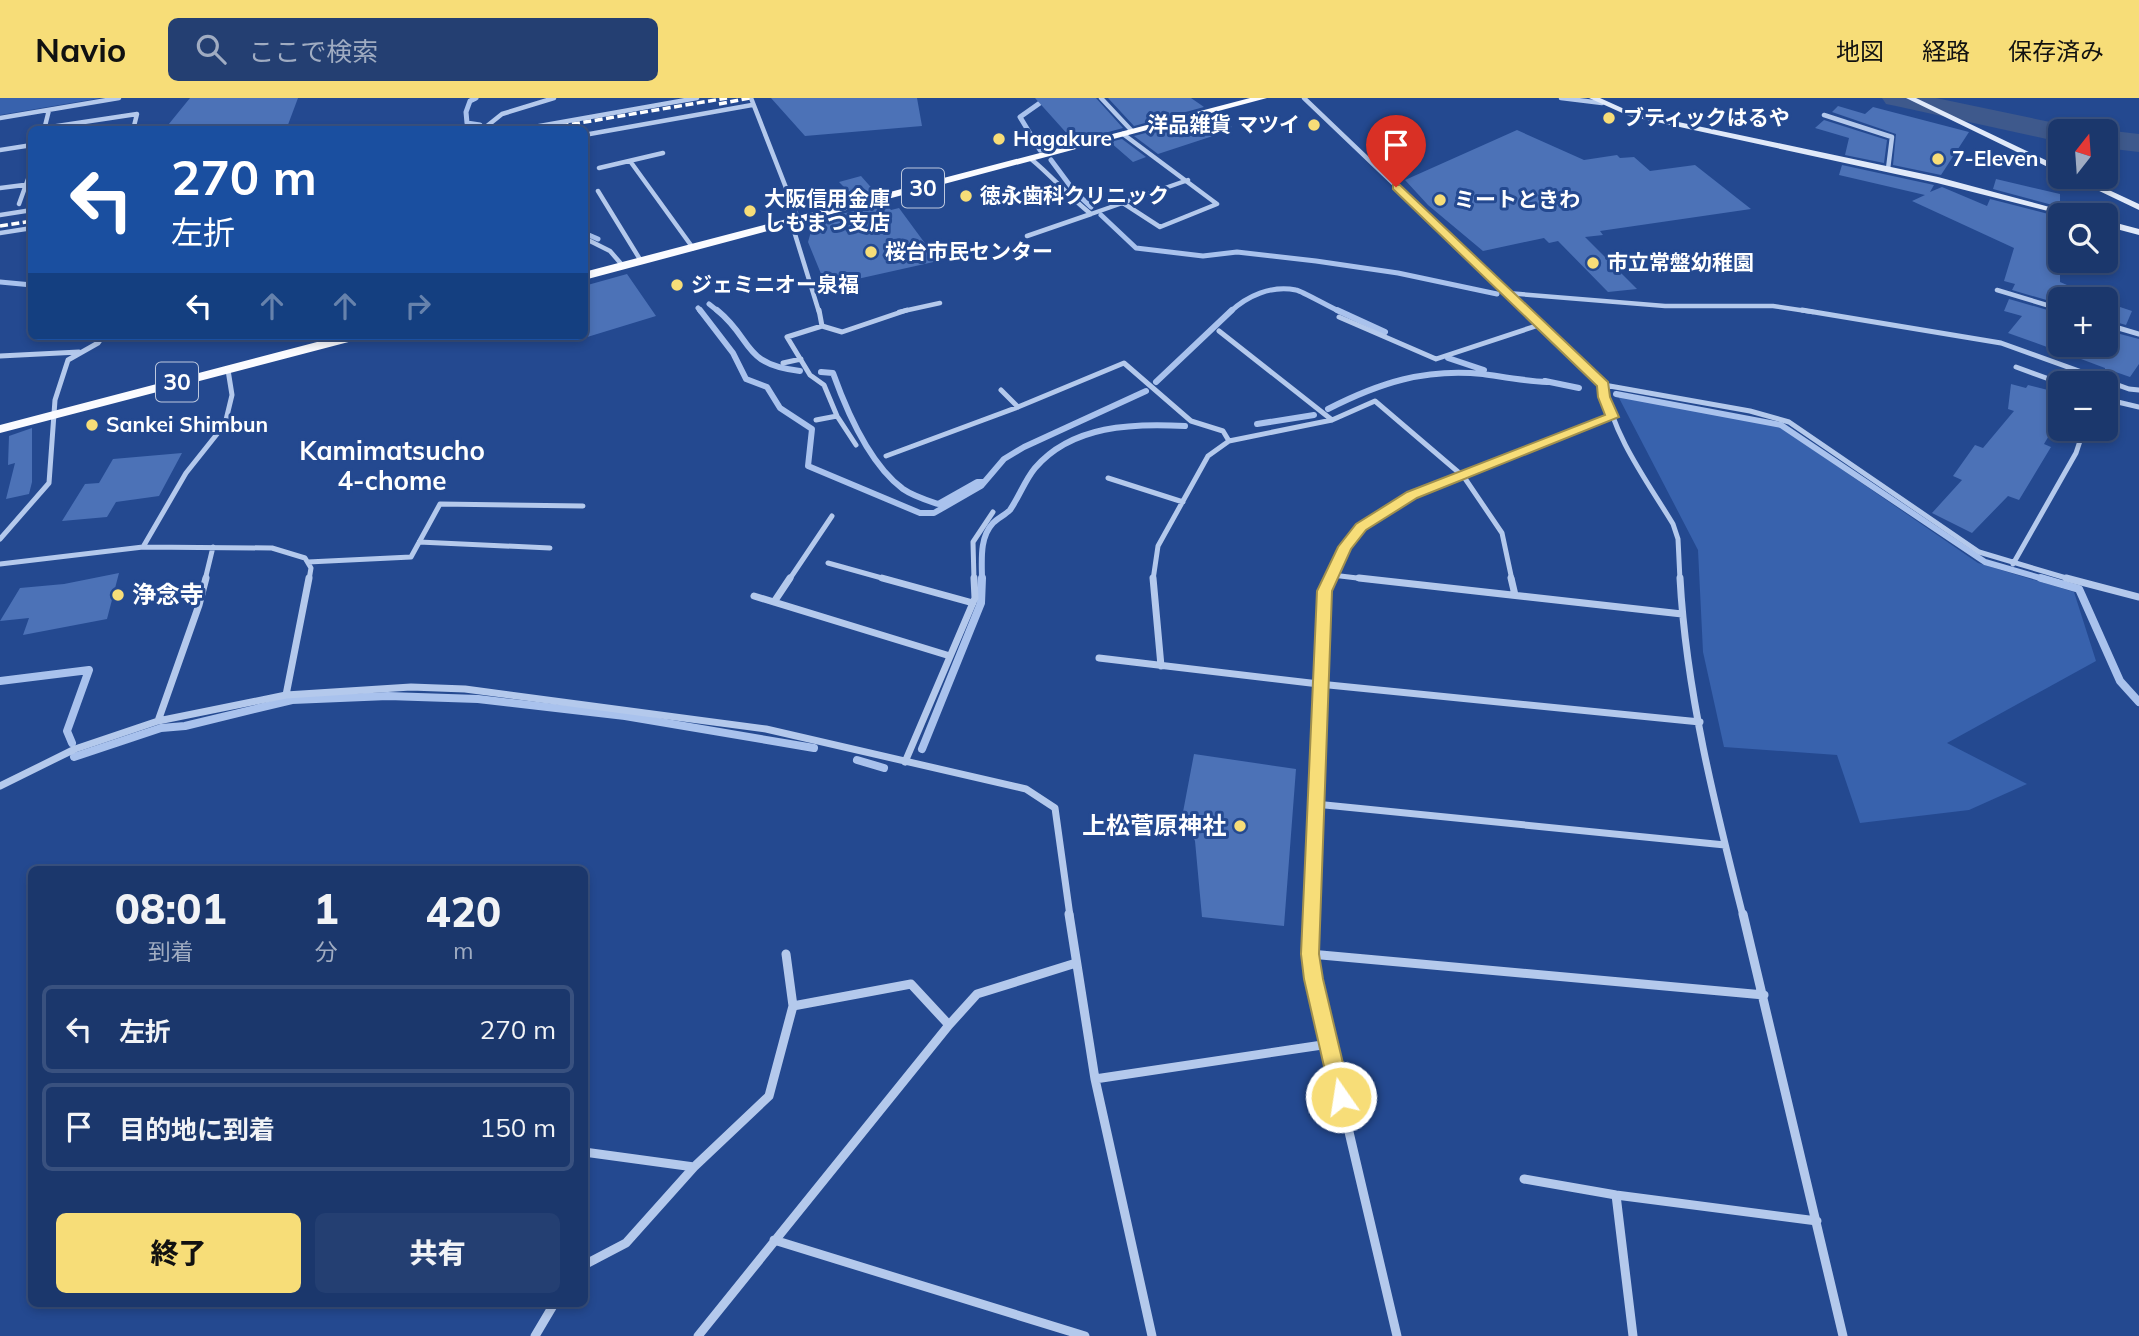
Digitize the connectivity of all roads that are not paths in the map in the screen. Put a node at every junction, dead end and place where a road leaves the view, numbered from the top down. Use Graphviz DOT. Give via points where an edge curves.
graph roads {
  1 [pos="119,98"];
  2 [pos="554,98"];
  3 [pos="697,98"];
  4 [pos="751,98"];
  5 [pos="1101,98"];
  6 [pos="1262,98"];
  7 [pos="1304,98"];
  8 [pos="1560,98"];
  9 [pos="1593,98"];
  10 [pos="1910,98"];
  11 [pos="1602,103"];
  12 [pos="752,105"];
  13 [pos="49,110"];
  14 [pos="1824,116"];
  15 [pos="0,118"];
  16 [pos="1873,124"];
  17 [pos="45,126"];
  18 [pos="62,126"];
  19 [pos="134,126"];
  20 [pos="487,126"];
  21 [pos="540,126"];
  22 [pos="1870,130"];
  23 [pos="1128,132"];
  24 [pos="588,134"];
  25 [pos="28,146"];
  26 [pos="0,150"];
  27 [pos="663,153"];
  28 [pos="1031,159"];
  29 [pos="629,161"];
  30 [pos="2048,164"];
  31 [pos="599,168"];
  32 [pos="1888,169"];
  33 [pos="1188,180"];
  34 [pos="28,184"];
  35 [pos="0,188"];
  36 [pos="2100,189"];
  37 [pos="598,191"];
  38 [pos="1123,203"];
  39 [pos="19,204"];
  40 [pos="2139,207"];
  41 [pos="2048,209"];
  42 [pos="28,211"];
  43 [pos="1091,214"];
  44 [pos="0,215"];
  45 [pos="799,221"];
  46 [pos="2118,226"];
  47 [pos="28,229"];
  48 [pos="2139,232"];
  49 [pos="0,233"];
  50 [pos="1027,236"];
  51 [pos="588,239"];
  52 [pos="693,248"];
  53 [pos="641,261"];
  54 [pos="622,266"];
  55 [pos="588,275"];
  56 [pos="1997,290"];
  57 [pos="1507,293"];
  58 [pos="940,303"];
  59 [pos="2048,305"];
  60 [pos="1339,317"];
  61 [pos="1539,325"];
  62 [pos="822,326"];
  63 [pos="2118,328"];
  64 [pos="1219,331"];
  65 [pos="2139,334"];
  66 [pos="101,340"];
  67 [pos="323,340"];
  68 [pos="82,352"];
  69 [pos="0,356"];
  70 [pos="801,359"];
  71 [pos="783,363"];
  72 [pos="2016,367"];
  73 [pos="228,370"];
  74 [pos="2048,379"];
  75 [pos="1604,385"];
  76 [pos="2129,389"];
  77 [pos="1001,390"];
  78 [pos="2139,390"];
  79 [pos="2118,402"];
  80 [pos="2127,404"];
  81 [pos="1018,407"];
  82 [pos="2139,407"];
  83 [pos="54,413"];
  84 [pos="837,415"];
  85 [pos="1612,417"];
  86 [pos="1332,420"];
  87 [pos="816,421"];
  88 [pos="0,429"];
  89 [pos="1229,441"];
  90 [pos="2080,441"];
  91 [pos="856,445"];
  92 [pos="886,456"];
  93 [pos="1464,477"];
  94 [pos="1108,478"];
  95 [pos="1183,502"];
  96 [pos="583,506"];
  97 [pos="993,512"];
  98 [pos="832,516"];
  99 [pos="0,539"];
  100 [pos="419,542"];
  101 [pos="142,547"];
  102 [pos="213,547"];
  103 [pos="551,548"];
  104 [pos="308,562"];
  105 [pos="828,564"];
  106 [pos="2013,564"];
  107 [pos="0,565"];
  108 [pos="1332,575"];
  109 [pos="754,596"];
  110 [pos="1515,596"];
  111 [pos="2139,597"];
  112 [pos="774,601"];
  113 [pos="973,603"];
  114 [pos="1682,614"];
  115 [pos="950,656"];
  116 [pos="1099,658"];
  117 [pos="1161,666"];
  118 [pos="1319,684"];
  119 [pos="286,695"];
  120 [pos="158,721"];
  121 [pos="1700,722"];
  122 [pos="905,761"];
  123 [pos="0,786"];
  124 [pos="1315,804"];
  125 [pos="1725,845"];
  126 [pos="786,954"];
  127 [pos="1310,954"];
  128 [pos="1076,964"];
  129 [pos="1764,995"];
  130 [pos="793,1006"];
  131 [pos="949,1025"];
  132 [pos="1329,1044"];
  133 [pos="1096,1079"];
  134 [pos="588,1153"];
  135 [pos="694,1167"];
  136 [pos="1524,1179"];
  137 [pos="1616,1195"];
  138 [pos="1817,1221"];
  139 [pos="774,1240"];
  140 [pos="588,1263"];
  141 [pos="552,1307"];
  142 [pos="535,1336"];
  143 [pos="698,1336"];
  144 [pos="1085,1336"];
  145 [pos="1152,1336"];
  146 [pos="1397,1336"];
  147 [pos="1633,1336"];
  148 [pos="1843,1336"];
  1 -- 13 [label="street"];
  2 -- 20 [label="street" via="502,114"];
  3 -- 21 [label="street"];
  4 -- 12 [label="street"];
  5 -- 23 [label="street"];
  6 -- 23 [label="main road, 30"];
  7 -- 57 [label="street"];
  8 -- 11 [label="street"];
  9 -- 11 [label="main road"];
  10 -- 30 [label="main road"];
  11 -- 32 [label="main road" via="1629,114"];
  12 -- 24 [label="street"];
  12 -- 45 [label="street"];
  13 -- 15 [label="street"];
  13 -- 17 [label="street"];
  14 -- 22 [label="street"];
  16 -- 22 [label="street"];
  18 -- 19 [label="street" via="136,114"];
  22 -- 32 [label="street" via="1892,137"];
  23 -- 28 [label="main road, 30"];
  23 -- 33 [label="street"];
  25 -- 26 [label="street"];
  27 -- 29 [label="street"];
  28 -- 43 [label="street"];
  28 -- 45 [label="main road, 30"];
  29 -- 31 [label="street"];
  29 -- 52 [label="street"];
  32 -- 41 [label="main road"];
  33 -- 38 [label="street"];
  33 -- 38 [label="street" via="1217,204 1160,227"];
  34 -- 35 [label="street"];
  34 -- 39 [label="street"];
  36 -- 40 [label="main road"];
  37 -- 53 [label="street"];
  38 -- 43 [label="street"];
  42 -- 44 [label="street"];
  43 -- 50 [label="street"];
  45 -- 52 [label="main road, 30"];
  45 -- 62 [label="street" via="794,231"];
  46 -- 48 [label="main road"];
  47 -- 49 [label="street"];
  51 -- 54 [label="street" via="610,251"];
  52 -- 53 [label="main road, 30"];
  53 -- 54 [label="main road, 30"];
  54 -- 55 [label="main road, 30"];
  56 -- 59 [label="street"];
  57 -- 61 [label="street"];
  57 -- 76 [label="street" via="1665,306 1773,306 1956,334 2001,344"];
  58 -- 62 [label="street" via="842,332"];
  60 -- 61 [label="street" via="1436,359"];
  61 -- 75 [label="street"];
  62 -- 70 [label="street" via="788,337"];
  63 -- 65 [label="street"];
  64 -- 86 [label="street"];
  66 -- 68 [label="street"];
  67 -- 73 [label="main road, 30"];
  68 -- 69 [label="street"];
  68 -- 83 [label="street" via="68,360"];
  70 -- 71 [label="street"];
  70 -- 84 [label="street" via="810,375 824,385"];
  72 -- 74 [label="street"];
  73 -- 83 [label="main road, 30"];
  73 -- 101 [label="street" via="232,395 225,424 186,473"];
  75 -- 85 [label="street"];
  75 -- 106 [label="street" via="1789,422 1979,552"];
  76 -- 78 [label="street"];
  76 -- 80 [label="street"];
  77 -- 81 [label="street"];
  79 -- 80 [label="street"];
  80 -- 82 [label="street"];
  81 -- 89 [label="street" via="1124,363 1191,421 1223,431"];
  81 -- 92 [label="street"];
  83 -- 88 [label="main road, 30"];
  83 -- 99 [label="street" via="49,483"];
  84 -- 87 [label="street"];
  84 -- 91 [label="street"];
  85 -- 93 [label="street"];
  85 -- 114 [label="street" via="1673,524"];
  86 -- 89 [label="street"];
  86 -- 93 [label="street" via="1375,401"];
  89 -- 95 [label="street" via="1208,456"];
  90 -- 106 [label="street"];
  93 -- 108 [label="street" via="1412,495 1361,527"];
  93 -- 110 [label="street" via="1502,533"];
  94 -- 95 [label="street"];
  95 -- 117 [label="street" via="1158,546 1152,586"];
  96 -- 100 [label="street" via="440,505"];
  97 -- 113 [label="street" via="973,542"];
  98 -- 112 [label="street"];
  100 -- 103 [label="street"];
  100 -- 104 [label="street" via="411,556"];
  101 -- 102 [label="street"];
  101 -- 107 [label="street"];
  102 -- 104 [label="street" via="272,548"];
  102 -- 120 [label="street" via="199,605"];
  104 -- 119 [label="street"];
  105 -- 113 [label="street"];
  106 -- 111 [label="street"];
  108 -- 110 [label="street"];
  108 -- 118 [label="street" via="1325,591"];
  109 -- 112 [label="street"];
  110 -- 114 [label="street"];
  112 -- 115 [label="street"];
  113 -- 115 [label="street"];
  114 -- 121 [label="street"];
  115 -- 122 [label="street"];
  116 -- 117 [label="street"];
  117 -- 118 [label="street"];
  118 -- 121 [label="street"];
  118 -- 124 [label="street"];
  119 -- 120 [label="street"];
  119 -- 122 [label="street" via="411,687 465,689 766,729"];
  120 -- 123 [label="street" via="75,749"];
  121 -- 125 [label="street"];
  122 -- 128 [label="street" via="1026,789 1055,808"];
  124 -- 125 [label="street"];
  124 -- 127 [label="street"];
  125 -- 129 [label="street"];
  126 -- 130 [label="street"];
  127 -- 129 [label="street"];
  127 -- 132 [label="street"];
  128 -- 131 [label="street" via="976,994"];
  128 -- 133 [label="street"];
  129 -- 138 [label="street"];
  130 -- 131 [label="street" via="911,984"];
  130 -- 135 [label="street" via="769,1096"];
  131 -- 139 [label="street"];
  132 -- 133 [label="street"];
  132 -- 146 [label="street"];
  133 -- 145 [label="street"];
  134 -- 135 [label="street"];
  135 -- 140 [label="street" via="626,1243"];
  136 -- 137 [label="street"];
  137 -- 138 [label="street"];
  137 -- 147 [label="street"];
  138 -- 148 [label="street"];
  139 -- 143 [label="street"];
  139 -- 144 [label="street"];
  141 -- 142 [label="street"];
}
